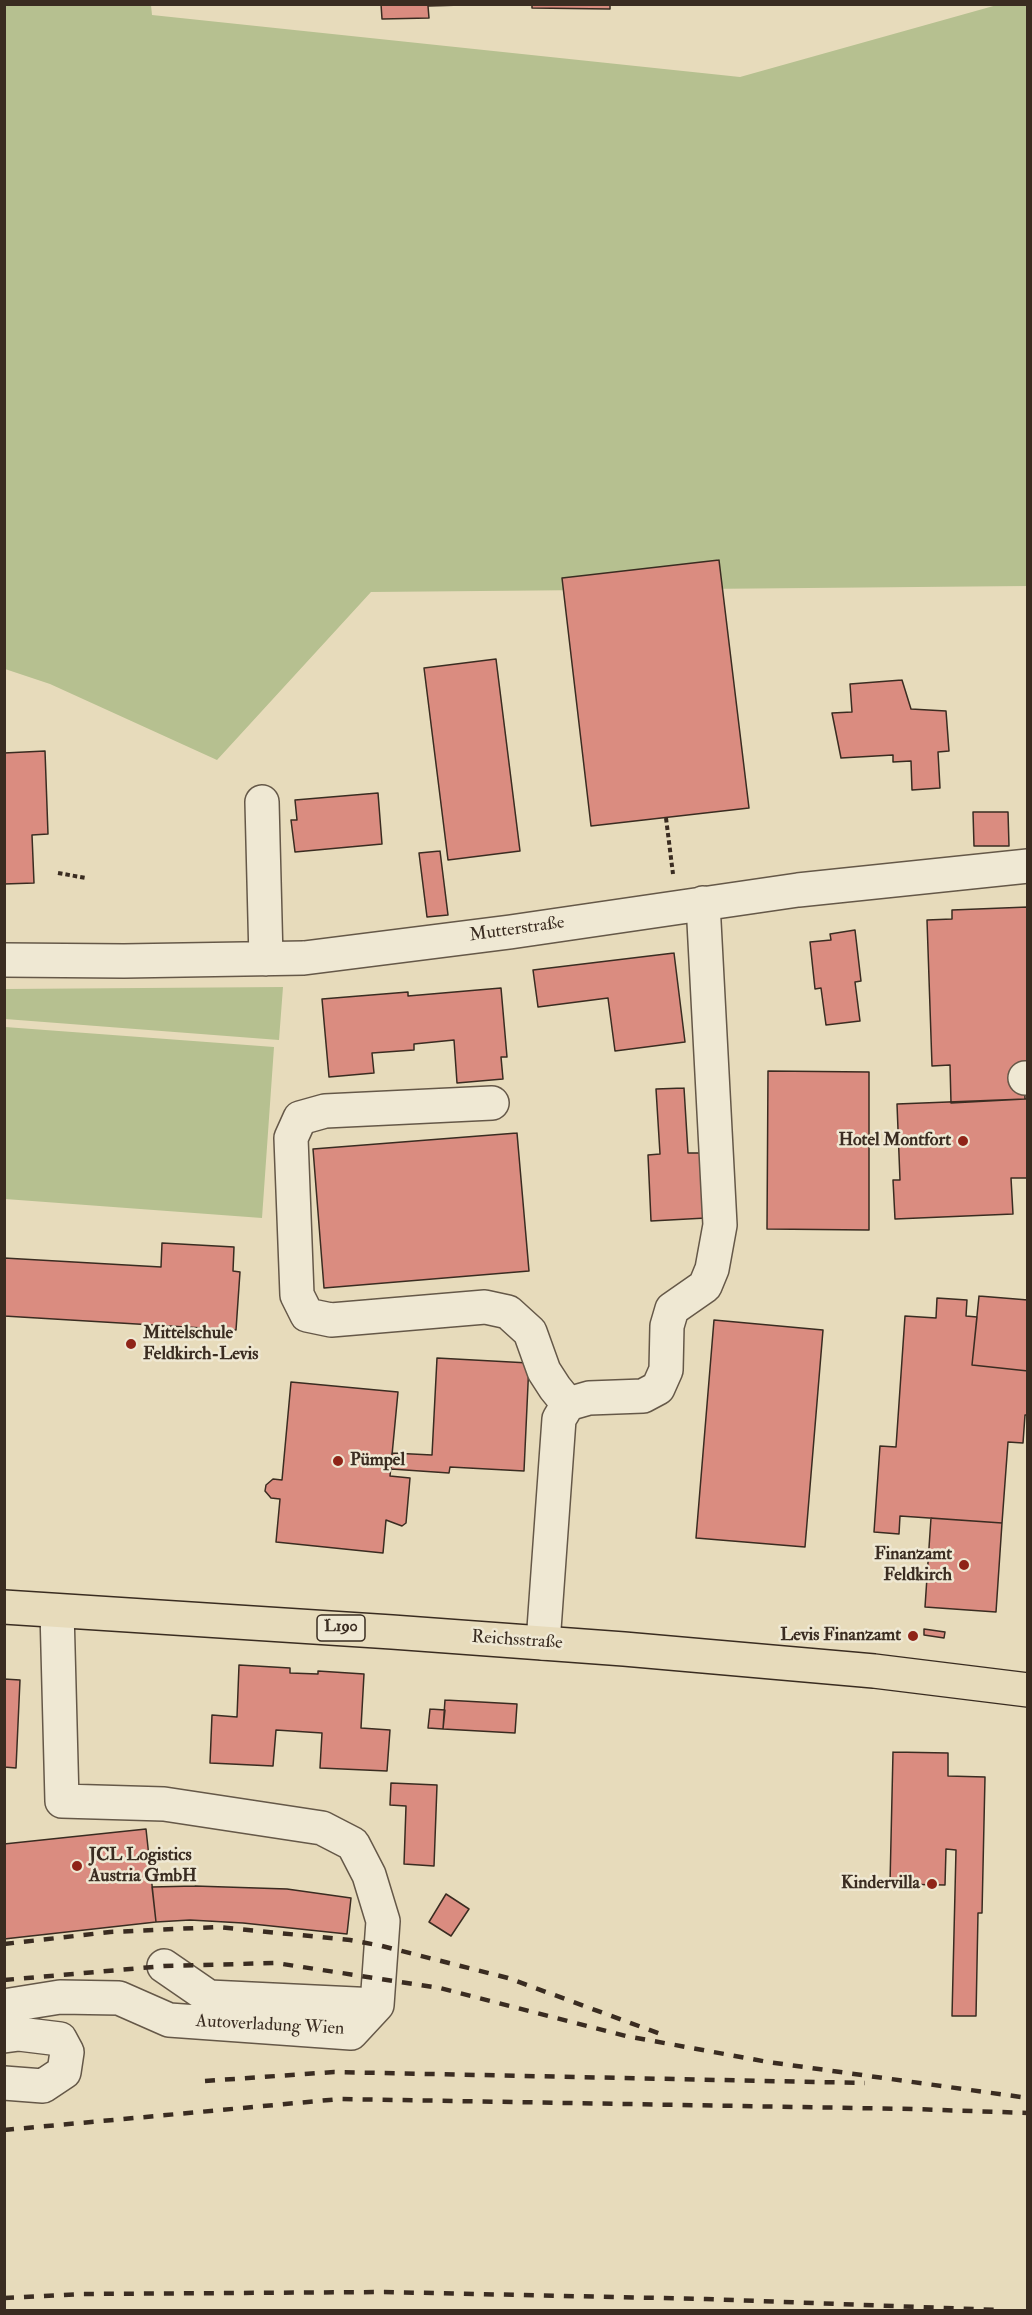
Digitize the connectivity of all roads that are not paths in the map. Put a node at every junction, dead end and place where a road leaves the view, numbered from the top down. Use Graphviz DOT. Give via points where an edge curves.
graph roads {
  1 [pos="262,802"];
  2 [pos="1028,866"];
  3 [pos="690,905"];
  4 [pos="266,959"];
  5 [pos="4,960"];
  6 [pos="492,1103"];
  7 [pos="568,1404"];
  8 [pos="4,1607"];
  9 [pos="57,1611"];
  10 [pos="543,1643"];
  11 [pos="1028,1690"];
  12 [pos="164,1966"];
  13 [pos="378,2005"];
  14 [pos="4,2006"];
  15 [pos="4,2036"];
  16 [pos="4,2083"];
  1 -- 4 [label="street"];
  2 -- 3 [label="street, Mutterstraße"];
  3 -- 4 [label="street, Mutterstraße" via="510,932 304,958"];
  3 -- 7 [label="street" via="720,1226 712,1269 705,1286 672,1309 666,1370 658,1388 643,1396 589,1398"];
  4 -- 5 [label="street, Mutterstraße"];
  6 -- 7 [label="street" via="326,1112 300,1118 291,1138 297,1295 307,1315 332,1320 485,1307 508,1312 530,1332 544,1371"];
  7 -- 10 [label="street" via="559,1419"];
  8 -- 9 [label="main road, Reichsstraße / L190"];
  9 -- 10 [label="main road, Reichsstraße / L190"];
  9 -- 13 [label="street" via="62,1801 175,1805 322,1828 353,1844 369,1875 382,1921"];
  10 -- 11 [label="main road, Reichsstraße / L190" via="874,1671"];
  12 -- 13 [label="street, Autoverladung Wien" via="209,1997"];
  13 -- 14 [label="street, Autoverladung Wien" via="351,2033 169,2020 119,1998 60,1996"];
  15 -- 16 [label="street" via="60,2039 67,2052 64,2072 43,2086"];
}
